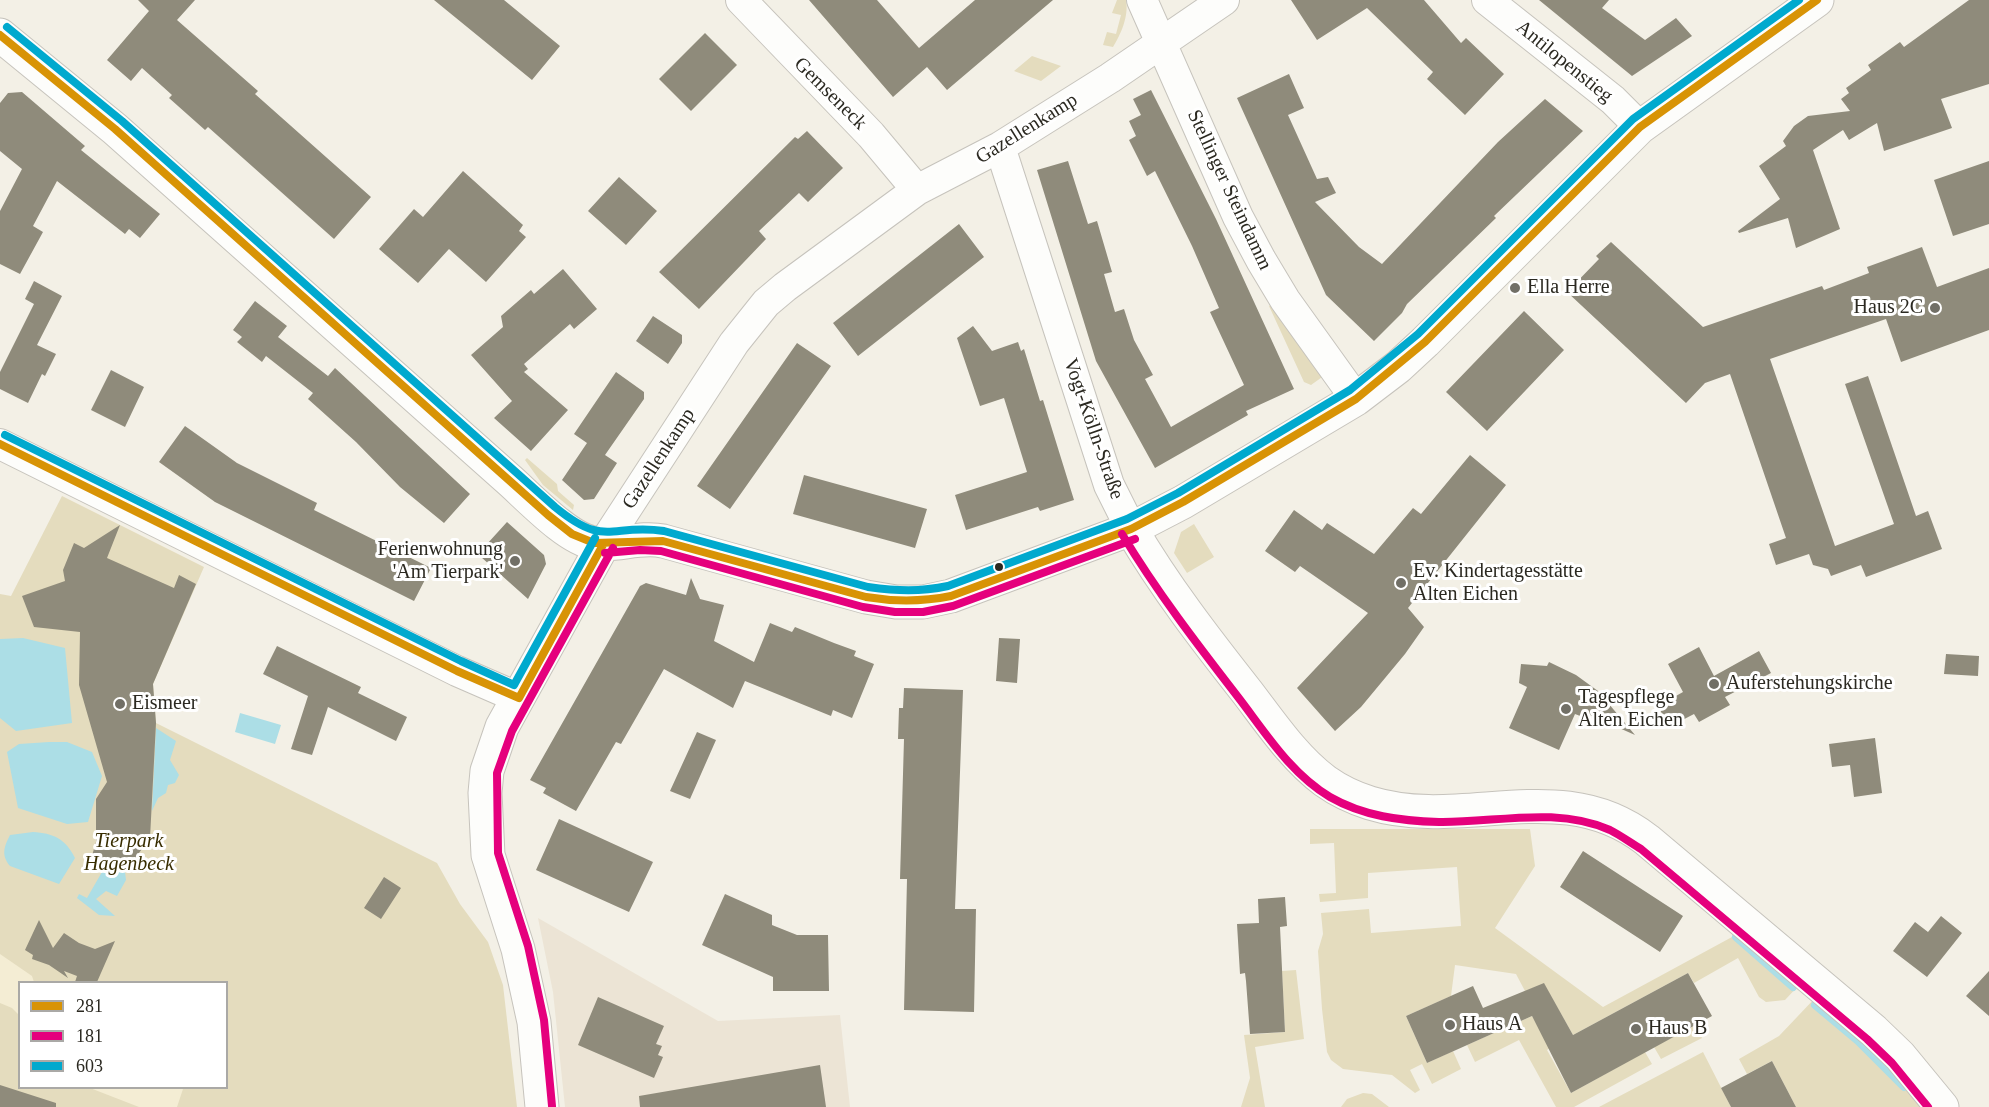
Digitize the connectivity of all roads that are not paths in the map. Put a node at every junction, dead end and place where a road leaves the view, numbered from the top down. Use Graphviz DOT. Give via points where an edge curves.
graph roads {
  1 [pos="741,0"];
  2 [pos="1142,0"];
  3 [pos="1224,0"];
  4 [pos="1487,0"];
  5 [pos="1817,0"];
  6 [pos="0,36"];
  7 [pos="1160,42"];
  8 [pos="1640,127"];
  9 [pos="1000,147"];
  10 [pos="916,190"];
  11 [pos="1356,399"];
  12 [pos="0,444"];
  13 [pos="1131,529"];
  14 [pos="604,543"];
  15 [pos="519,698"];
  16 [pos="542,1107"];
  17 [pos="1942,1107"];
  1 -- 10 [label="street, Gemseneck" via="871,135"];
  2 -- 7 [label="street, Stellinger Steindamm"];
  3 -- 7 [label="street"];
  4 -- 8 [label="street, Antilopenstieg"];
  5 -- 8 [label="street"];
  6 -- 14 [label="street" via="107,122 545,511 583,540"];
  7 -- 9 [label="street, Gazellenkamp"];
  7 -- 11 [label="street, Stellinger Steindamm" via="1260,260"];
  8 -- 11 [label="street" via="1425,342"];
  9 -- 10 [label="street, Gazellenkamp"];
  9 -- 13 [label="street, Vogt-Kölln-Straße" via="1109,485"];
  10 -- 14 [label="street, Gazellenkamp" via="785,286 755,316"];
  11 -- 13 [label="street"];
  12 -- 15 [label="street" via="457,671"];
  13 -- 14 [label="street" via="962,592 923,602 866,597 663,541"];
  13 -- 17 [label="street, Vogt-Kölln-Straße" via="1233,674 1283,737 1324,780 1356,798 1403,810 1563,807 1617,820 1647,840 1874,1031"];
  14 -- 15 [label="street, Gazellenkamp"];
  15 -- 16 [label="street, Gazellenkamp" via="493,750 485,794 485,823 488,855 518,949 534,1022"];
}
